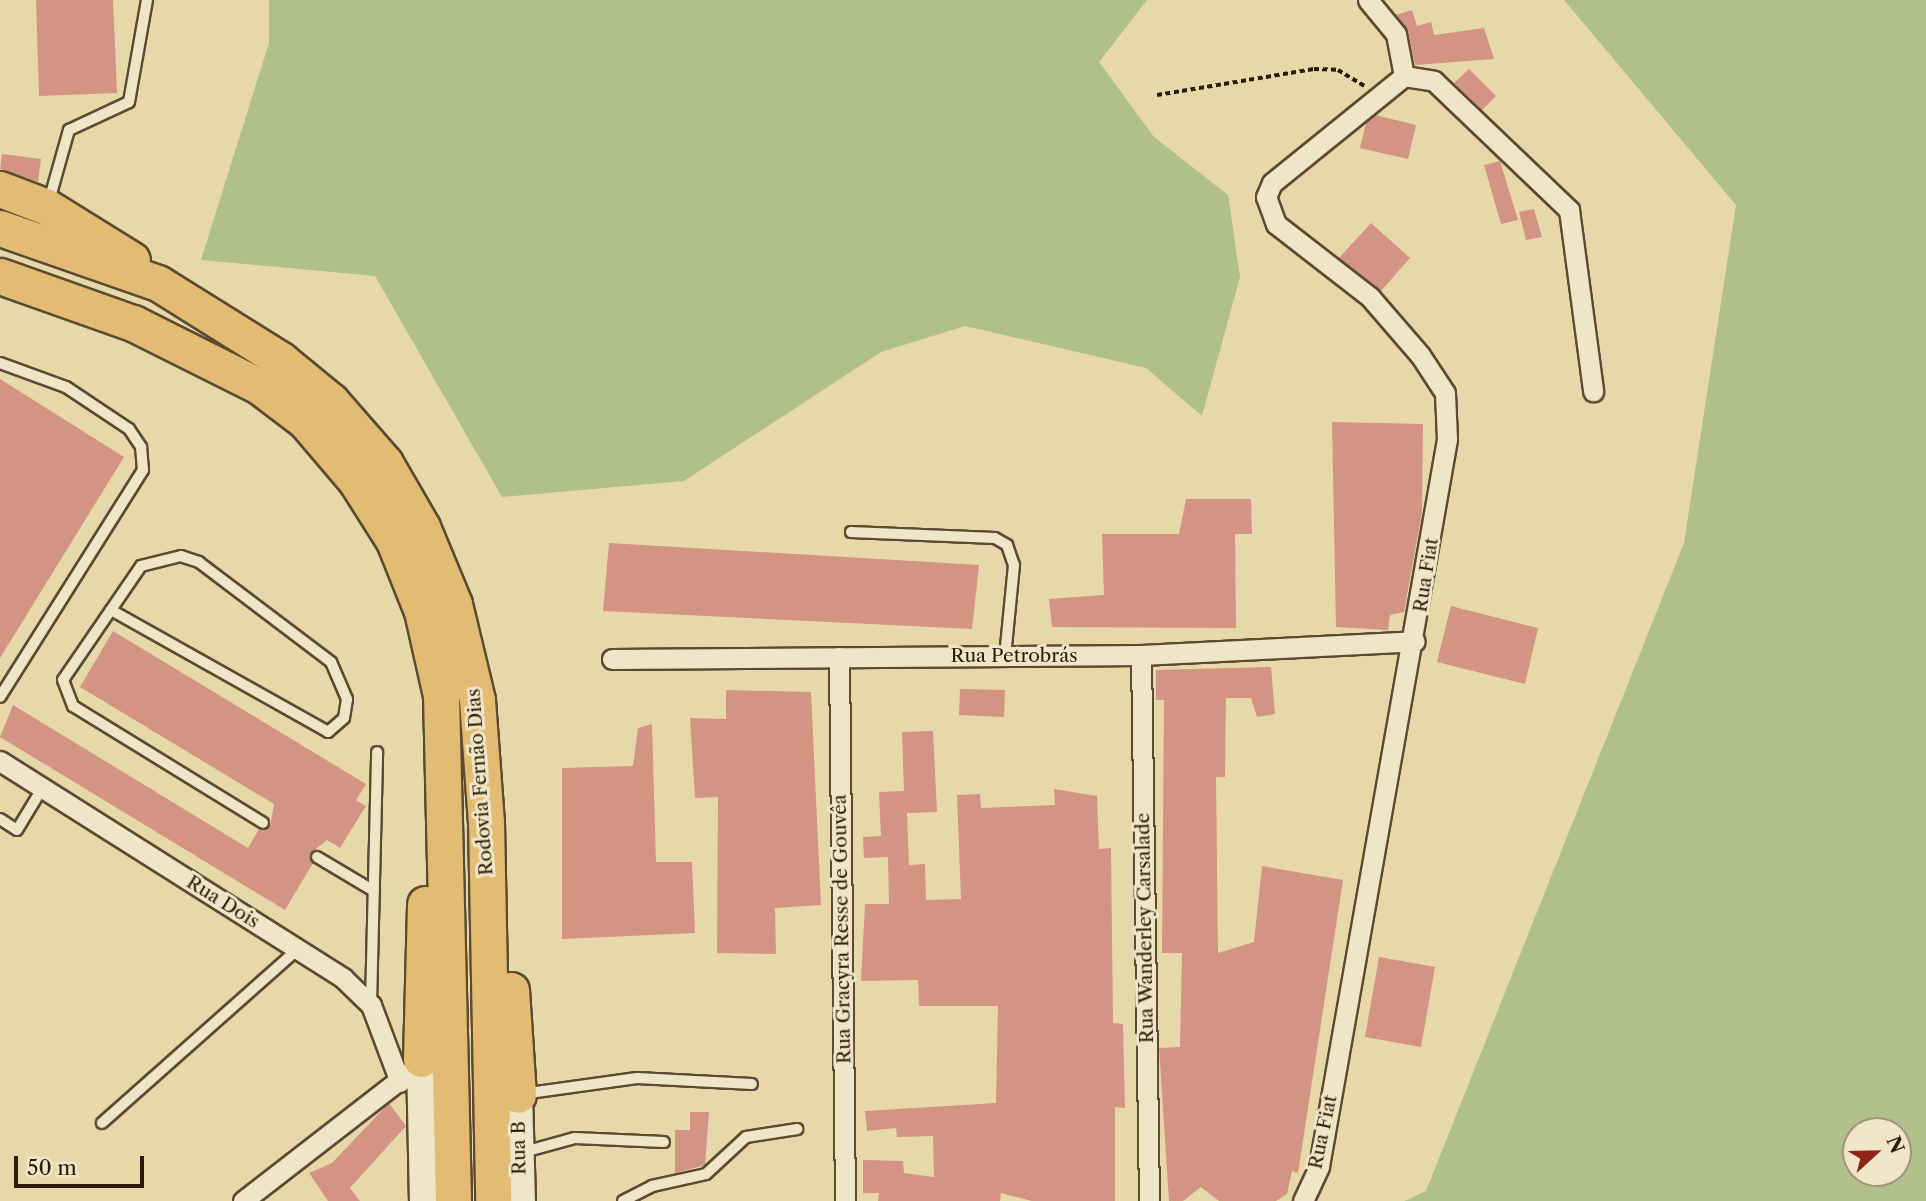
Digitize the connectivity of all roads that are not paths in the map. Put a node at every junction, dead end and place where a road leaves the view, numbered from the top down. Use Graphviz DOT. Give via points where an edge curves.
graph roads {
  1 [pos="147,0"];
  2 [pos="1368,0"];
  3 [pos="1404,76"];
  4 [pos="0,189"];
  5 [pos="47,207"];
  6 [pos="0,228"];
  7 [pos="0,276"];
  8 [pos="158,283"];
  9 [pos="0,363"];
  10 [pos="1593,391"];
  11 [pos="851,532"];
  12 [pos="111,610"];
  13 [pos="1415,641"];
  14 [pos="1142,655"];
  15 [pos="1005,656"];
  16 [pos="839,657"];
  17 [pos="612,659"];
  18 [pos="0,698"];
  19 [pos="377,752"];
  20 [pos="0,761"];
  21 [pos="447,768"];
  22 [pos="43,788"];
  23 [pos="0,819"];
  24 [pos="486,821"];
  25 [pos="263,823"];
  26 [pos="317,857"];
  27 [pos="374,891"];
  28 [pos="298,949"];
  29 [pos="371,1005"];
  30 [pos="411,1071"];
  31 [pos="752,1084"];
  32 [pos="518,1094"];
  33 [pos="102,1123"];
  34 [pos="797,1129"];
  35 [pos="664,1142"];
  36 [pos="520,1153"];
  37 [pos="243,1201"];
  38 [pos="424,1201"];
  39 [pos="453,1201"];
  40 [pos="493,1201"];
  41 [pos="521,1201"];
  42 [pos="623,1201"];
  43 [pos="845,1201"];
  44 [pos="1149,1201"];
  45 [pos="1303,1201"];
  1 -- 5 [label="lane" via="129,102 69,130"];
  2 -- 3 [label="street" via="1396,34"];
  3 -- 10 [label="street" via="1446,89 1569,210"];
  3 -- 13 [label="street, Rua Fiat" via="1272,183 1266,197 1276,224 1370,297 1445,393 1447,439"];
  4 -- 5 [label="highway"];
  5 -- 8 [label="highway"];
  6 -- 8 [label="highway, Rodovia Fernão Dias"];
  7 -- 21 [label="highway, Rodovia Fernão Dias" via="193,348 305,421 356,481 399,553 422,611 438,683"];
  8 -- 24 [label="highway, Rodovia Fernão Dias" via="281,360 331,401 385,463 422,527 454,604 477,701"];
  9 -- 18 [label="lane" via="66,387 129,429 141,447 143,470"];
  11 -- 15 [label="lane" via="995,538 1007,545 1014,565"];
  12 -- 12 [label="lane" via="312,725 328,732 344,718 347,699 325,654 199,562 181,556 141,566"];
  12 -- 25 [label="lane" via="63,680 63,693 72,706"];
  13 -- 14 [label="street, Rua Petrobrás"];
  13 -- 45 [label="street, Rua Fiat" via="1319,1166"];
  14 -- 15 [label="street, Rua Petrobrás"];
  14 -- 44 [label="street, Rua Wanderley Carsalade"];
  15 -- 16 [label="street, Rua Petrobrás"];
  16 -- 17 [label="street, Rua Petrobrás"];
  16 -- 43 [label="street, Rua Gracyra Resse de Gouvêa"];
  19 -- 27 [label="lane"];
  20 -- 22 [label="street, Rua Dois"];
  21 -- 30 [label="highway" via="428,809"];
  21 -- 39 [label="highway, Rodovia Fernão Dias"];
  22 -- 23 [label="lane" via="17,830"];
  22 -- 28 [label="street, Rua Dois"];
  24 -- 32 [label="highway" via="508,944"];
  24 -- 40 [label="highway, Rodovia Fernão Dias"];
  26 -- 27 [label="lane"];
  27 -- 29 [label="lane"];
  28 -- 29 [label="street, Rua Dois"];
  28 -- 33 [label="lane"];
  29 -- 30 [label="street"];
  30 -- 37 [label="street"];
  30 -- 38 [label="street"];
  31 -- 32 [label="lane" via="637,1078"];
  32 -- 36 [label="street, Rua B"];
  34 -- 42 [label="lane" via="746,1137 706,1174 652,1186"];
  35 -- 36 [label="lane" via="575,1138"];
  36 -- 41 [label="street, Rua B"];
}
